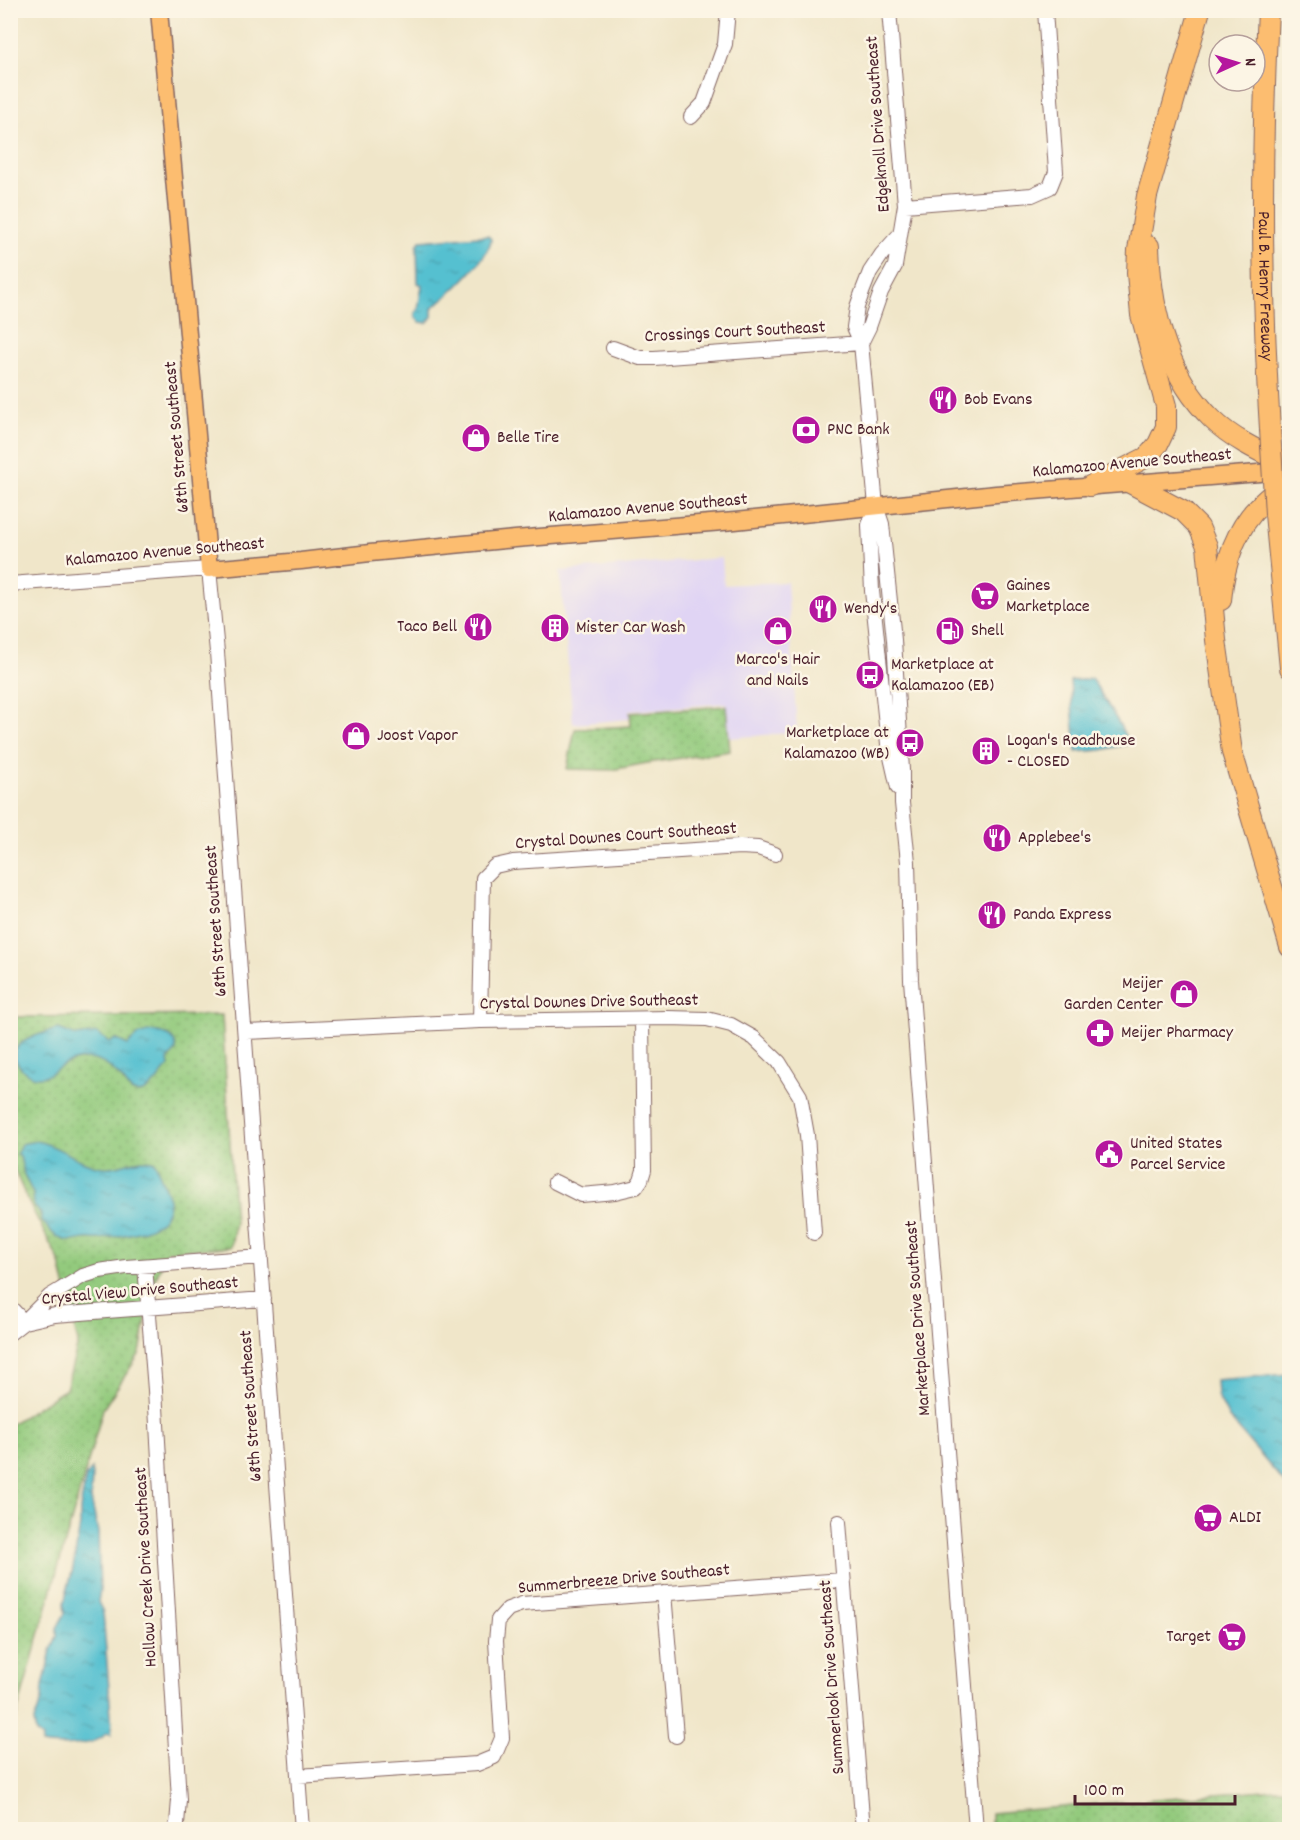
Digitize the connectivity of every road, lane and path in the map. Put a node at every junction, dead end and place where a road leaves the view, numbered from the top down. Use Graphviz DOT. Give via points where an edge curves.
graph roads {
  1 [pos="159,10"];
  2 [pos="728,10"];
  3 [pos="889,10"];
  4 [pos="1046,10"];
  5 [pos="1200,10"];
  6 [pos="1268,10"];
  7 [pos="1171,114"];
  8 [pos="692,117"];
  9 [pos="904,206"];
  10 [pos="861,343"];
  11 [pos="613,348"];
  12 [pos="1290,466"];
  13 [pos="1290,471"];
  14 [pos="1290,479"];
  15 [pos="1130,483"];
  16 [pos="1090,486"];
  17 [pos="876,506"];
  18 [pos="209,569"];
  19 [pos="10,584"];
  20 [pos="1290,668"];
  21 [pos="1222,677"];
  22 [pos="775,854"];
  23 [pos="1290,947"];
  24 [pos="642,1020"];
  25 [pos="480,1021"];
  26 [pos="245,1032"];
  27 [pos="555,1182"];
  28 [pos="814,1233"];
  29 [pos="261,1257"];
  30 [pos="145,1266"];
  31 [pos="264,1299"];
  32 [pos="10,1307"];
  33 [pos="148,1307"];
  34 [pos="24,1322"];
  35 [pos="10,1333"];
  36 [pos="839,1522"];
  37 [pos="843,1580"];
  38 [pos="664,1593"];
  39 [pos="676,1736"];
  40 [pos="298,1776"];
  41 [pos="175,1827"];
  42 [pos="302,1830"];
  43 [pos="862,1830"];
  44 [pos="976,1830"];
  1 -- 18 [label="main road, 68th Street Southeast"];
  2 -- 8 [label="street" via="725,44 704,103"];
  3 -- 9 [label="street, Edgeknoll Drive Southeast"];
  4 -- 9 [label="street" via="1056,172 1050,187 1032,195"];
  5 -- 7 [label="highway"];
  6 -- 20 [label="highway, Paul B. Henry Freeway, bridge" via="1263,102 1262,288 1275,514"];
  7 -- 12 [label="highway" via="1149,243 1152,285 1166,344 1185,386 1213,420 1254,449"];
  7 -- 16 [label="highway" via="1147,196 1137,273 1141,315 1166,406 1166,427 1147,457"];
  9 -- 10 [label="street, Edgeknoll Drive Southeast" via="900,234 870,272 857,307 854,327"];
  10 -- 11 [label="street, Crossings Court Southeast" via="654,358 640,358"];
  10 -- 17 [label="street, Edgeknoll Drive Southeast"];
  13 -- 15 [label="main road, Kalamazoo Avenue Southeast"];
  14 -- 21 [label="highway" via="1250,517 1230,554 1222,590"];
  15 -- 16 [label="main road, Kalamazoo Avenue Southeast"];
  15 -- 21 [label="highway" via="1183,512 1204,536"];
  16 -- 17 [label="main road, Kalamazoo Avenue Southeast"];
  17 -- 18 [label="main road, Kalamazoo Avenue Southeast"];
  17 -- 44 [label="street, Marketplace Drive Southeast" via="869,525 872,591 888,744 902,803 908,862 911,980"];
  18 -- 19 [label="street, Kalamazoo Avenue Southeast"];
  18 -- 26 [label="street, 68th Street Southeast"];
  21 -- 23 [label="highway" via="1235,763"];
  22 -- 25 [label="street, Crystal Downes Court Southeast" via="740,846 495,866 483,878"];
  24 -- 25 [label="street, Crystal Downes Drive Southeast"];
  24 -- 27 [label="street" via="641,1180 636,1187 581,1195"];
  24 -- 28 [label="street, Crystal Downes Drive Southeast" via="707,1020 731,1025 754,1038 779,1062 800,1096"];
  25 -- 26 [label="street, Crystal Downes Drive Southeast"];
  26 -- 29 [label="street, 68th Street Southeast"];
  29 -- 30 [label="street, Crystal View Drive Southeast"];
  29 -- 31 [label="street, 68th Street Southeast"];
  30 -- 33 [label="street, Hollow Creek Drive Southeast"];
  30 -- 34 [label="street, Crystal View Drive Southeast" via="83,1276 50,1296"];
  31 -- 33 [label="street, Crystal View Drive Southeast"];
  31 -- 40 [label="street, 68th Street Southeast"];
  32 -- 34 [label="street"];
  33 -- 34 [label="street, Crystal View Drive Southeast" via="55,1315"];
  33 -- 41 [label="street, Hollow Creek Drive Southeast" via="179,1800"];
  34 -- 35 [label="street"];
  36 -- 37 [label="street, Summerlook Drive Southeast"];
  37 -- 38 [label="street, Summerbreeze Drive Southeast"];
  37 -- 43 [label="street, Summerlook Drive Southeast"];
  38 -- 39 [label="street"];
  38 -- 40 [label="street, Summerbreeze Drive Southeast" via="522,1604 508,1609 498,1620 496,1641 502,1738 494,1757 477,1764"];
  40 -- 42 [label="street, 68th Street Southeast"];
}
